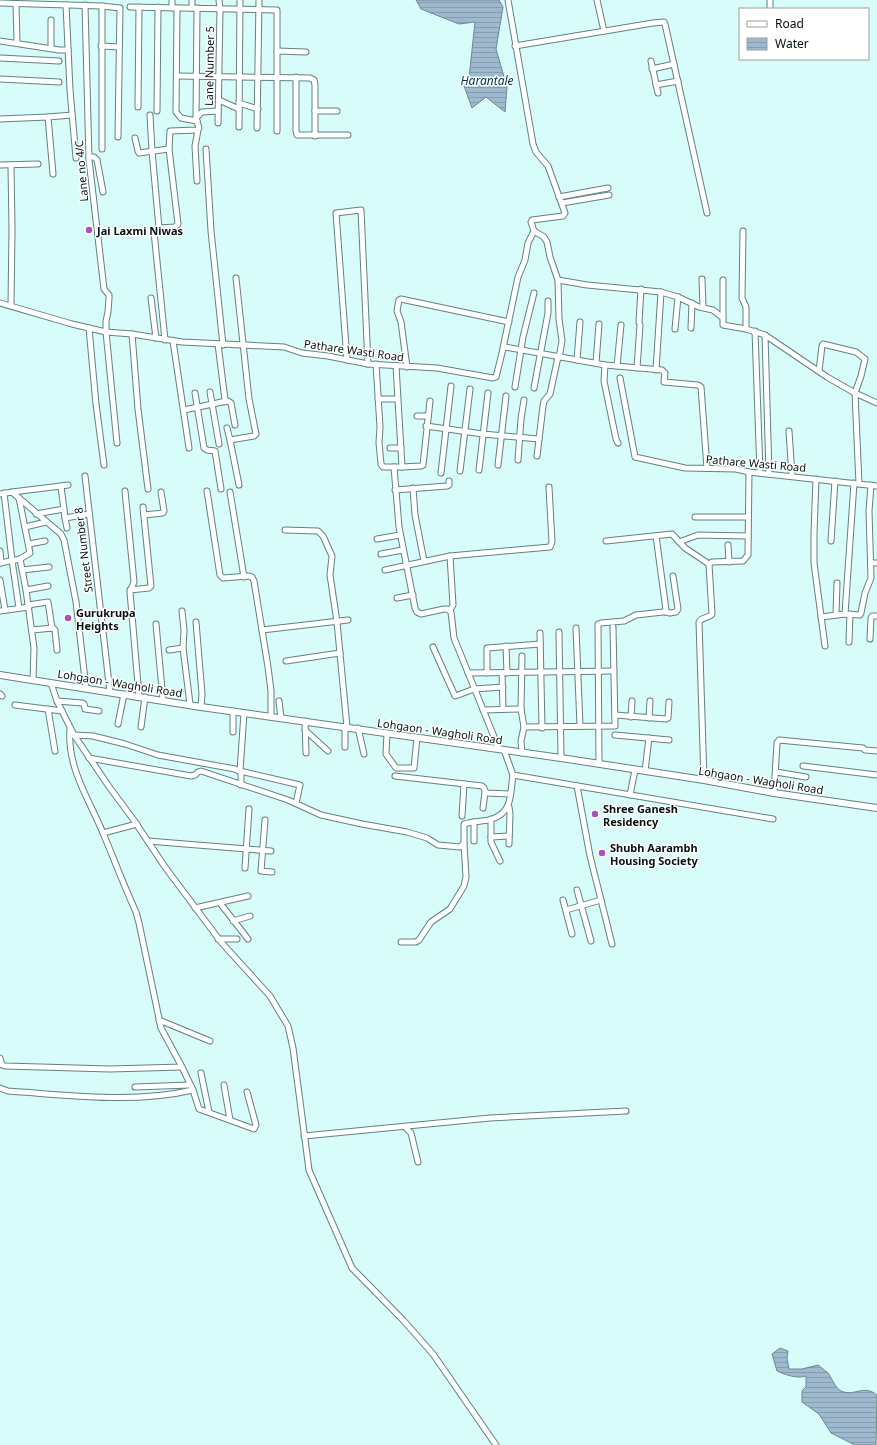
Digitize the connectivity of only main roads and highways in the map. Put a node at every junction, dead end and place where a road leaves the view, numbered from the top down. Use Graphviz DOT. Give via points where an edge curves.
graph roads {
  1 [pos="0,675"];
  2 [pos="877,808"];
  1 -- 2 [label="main road, Lohgaon - Wagholi Road" via="201,707 562,758"];
}
